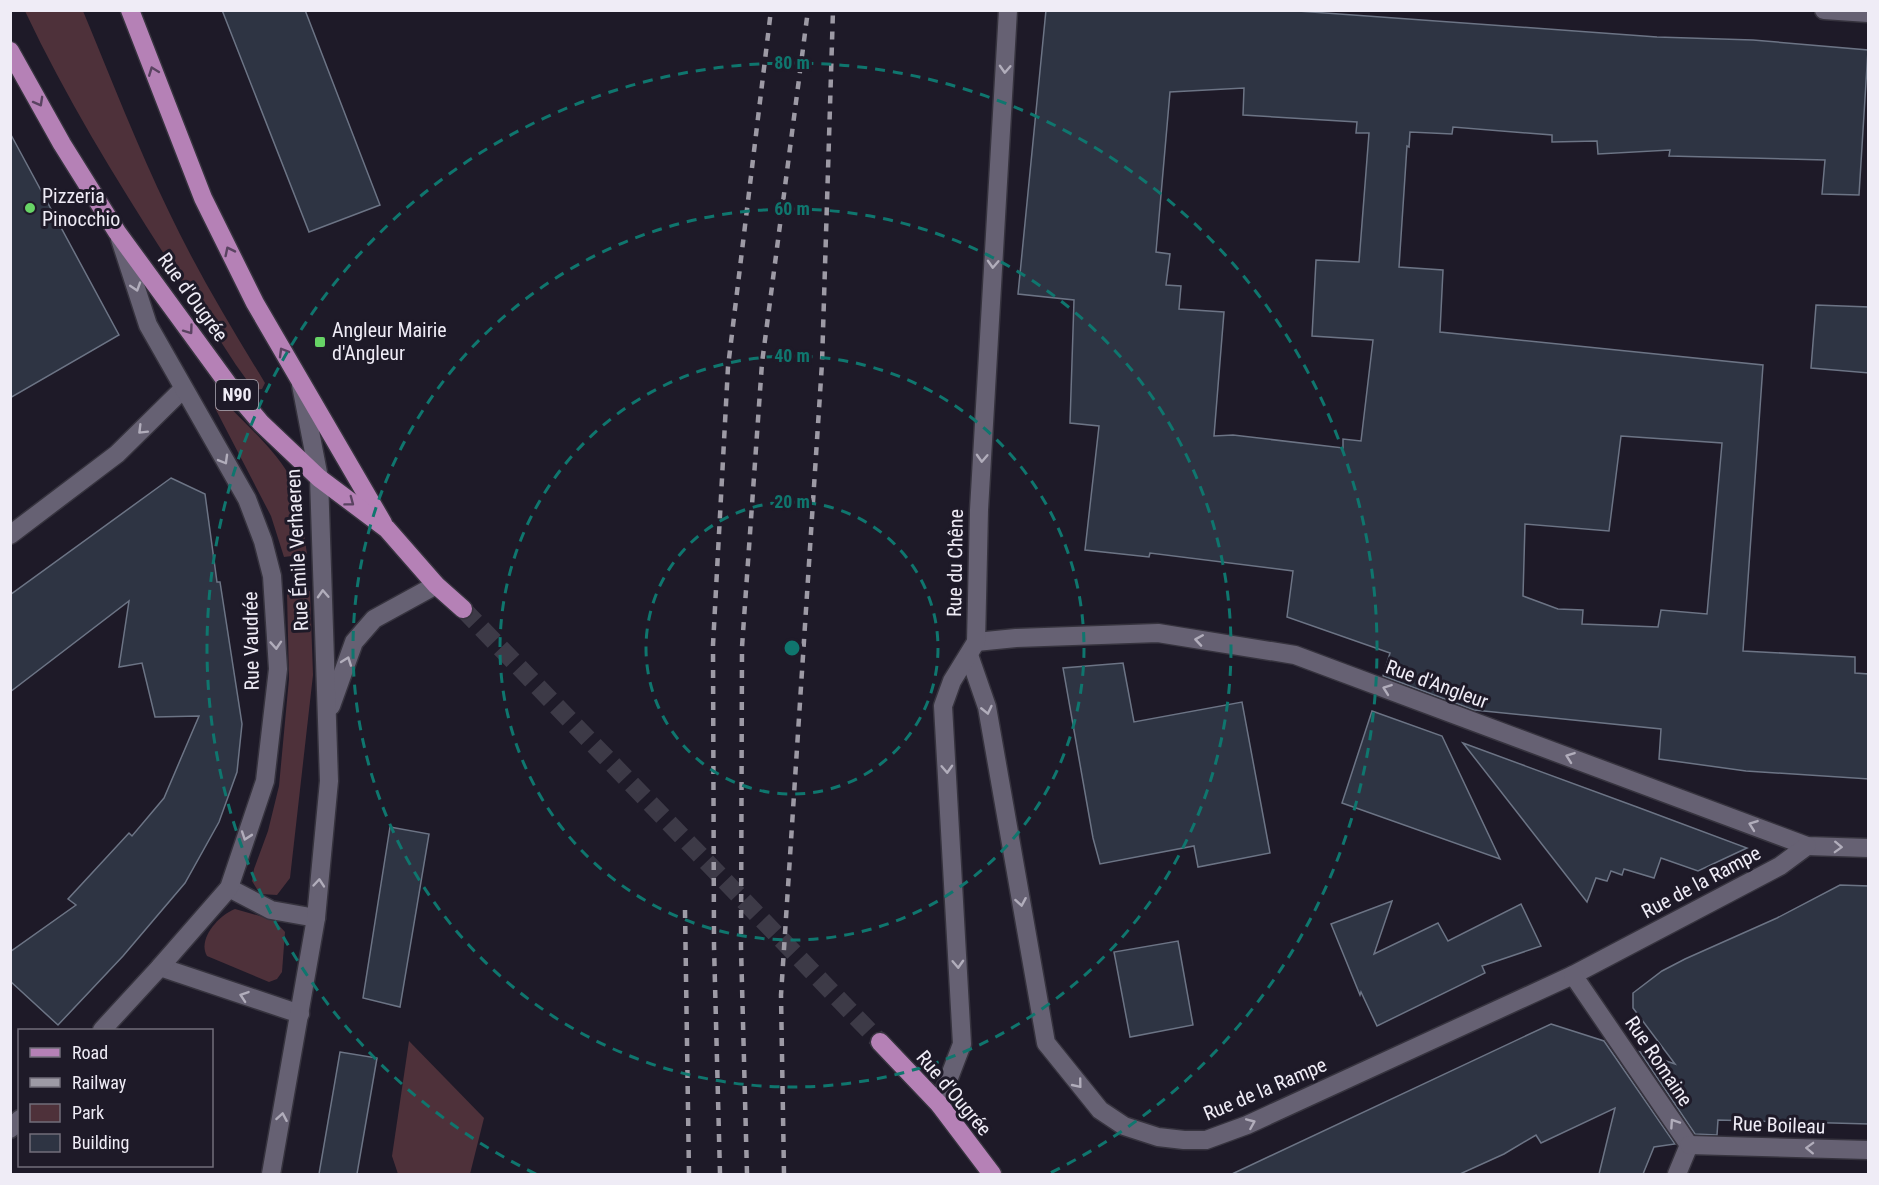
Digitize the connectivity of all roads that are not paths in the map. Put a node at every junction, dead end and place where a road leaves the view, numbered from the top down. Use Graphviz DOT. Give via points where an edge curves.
graph roads {
  1 [pos="130,10"];
  2 [pos="1008,10"];
  3 [pos="1824,10"];
  4 [pos="1869,13"];
  5 [pos="10,51"];
  6 [pos="117,232"];
  7 [pos="301,383"];
  8 [pos="183,389"];
  9 [pos="319,478"];
  10 [pos="387,529"];
  11 [pos="10,535"];
  12 [pos="436,585"];
  13 [pos="463,609"];
  14 [pos="973,648"];
  15 [pos="327,716"];
  16 [pos="1807,846"];
  17 [pos="1869,848"];
  18 [pos="229,888"];
  19 [pos="316,918"];
  20 [pos="160,967"];
  21 [pos="1573,975"];
  22 [pos="300,1014"];
  23 [pos="103,1029"];
  24 [pos="880,1042"];
  25 [pos="939,1104"];
  26 [pos="1689,1145"];
  27 [pos="1869,1150"];
  28 [pos="271,1174"];
  29 [pos="992,1174"];
  30 [pos="1677,1174"];
  7 -- 1 [label="main road, Rue d'Ougrée / N90, one-way" via="255,303 203,198"];
  2 -- 14 [label="street, Rue du Chêne, one-way"];
  3 -- 4 [label="street"];
  5 -- 6 [label="main road, Rue d'Ougrée / N90, one-way"];
  6 -- 8 [label="street, Rue Vaudrée, one-way" via="148,325"];
  6 -- 9 [label="main road, Rue d'Ougrée / N90, one-way" via="228,384 261,423"];
  7 -- 9 [label="street, Rue Émile Verhaeren"];
  7 -- 10 [label="main road, Rue d'Ougrée / N90"];
  8 -- 11 [label="street, one-way" via="117,454"];
  8 -- 18 [label="street, Rue Vaudrée, one-way" via="247,500 272,576 278,669 265,781"];
  9 -- 10 [label="main road, Rue d'Ougrée / N90, one-way"];
  15 -- 9 [label="street, Rue Émile Verhaeren, one-way"];
  10 -- 12 [label="main road, Rue d'Ougrée / N90"];
  12 -- 13 [label="main road, Rue d'Ougrée / N90"];
  15 -- 12 [label="street, Rue Émile Verhaeren, one-way" via="354,642 374,619"];
  16 -- 14 [label="street, Rue d'Angleur, one-way" via="1295,655 1158,633 1016,638"];
  14 -- 21 [label="street, Rue de la Rampe, one-way" via="987,706 1046,1043 1100,1110 1124,1126 1158,1137 1206,1140 1247,1125"];
  14 -- 25 [label="street, one-way" via="952,681 943,705 962,1044"];
  19 -- 15 [label="street, Rue Émile Verhaeren, one-way" via="329,781"];
  16 -- 17 [label="street, Rue d'Angleur, one-way"];
  16 -- 21 [label="street, Rue de la Rampe" via="1780,866"];
  18 -- 19 [label="street" via="271,910"];
  18 -- 20 [label="street, Rue Vaudrée"];
  19 -- 22 [label="street, Rue Émile Verhaeren"];
  22 -- 20 [label="street, one-way"];
  20 -- 23 [label="street, Rue Vaudrée"];
  26 -- 21 [label="street, Rue Romaine, one-way"];
  28 -- 22 [label="street, Rue Émile Verhaeren, one-way"];
  24 -- 25 [label="main road, Rue d'Ougrée"];
  25 -- 29 [label="main road, Rue d'Ougrée"];
  27 -- 26 [label="street, Rue Boileau, one-way"];
  26 -- 30 [label="street"];
}
